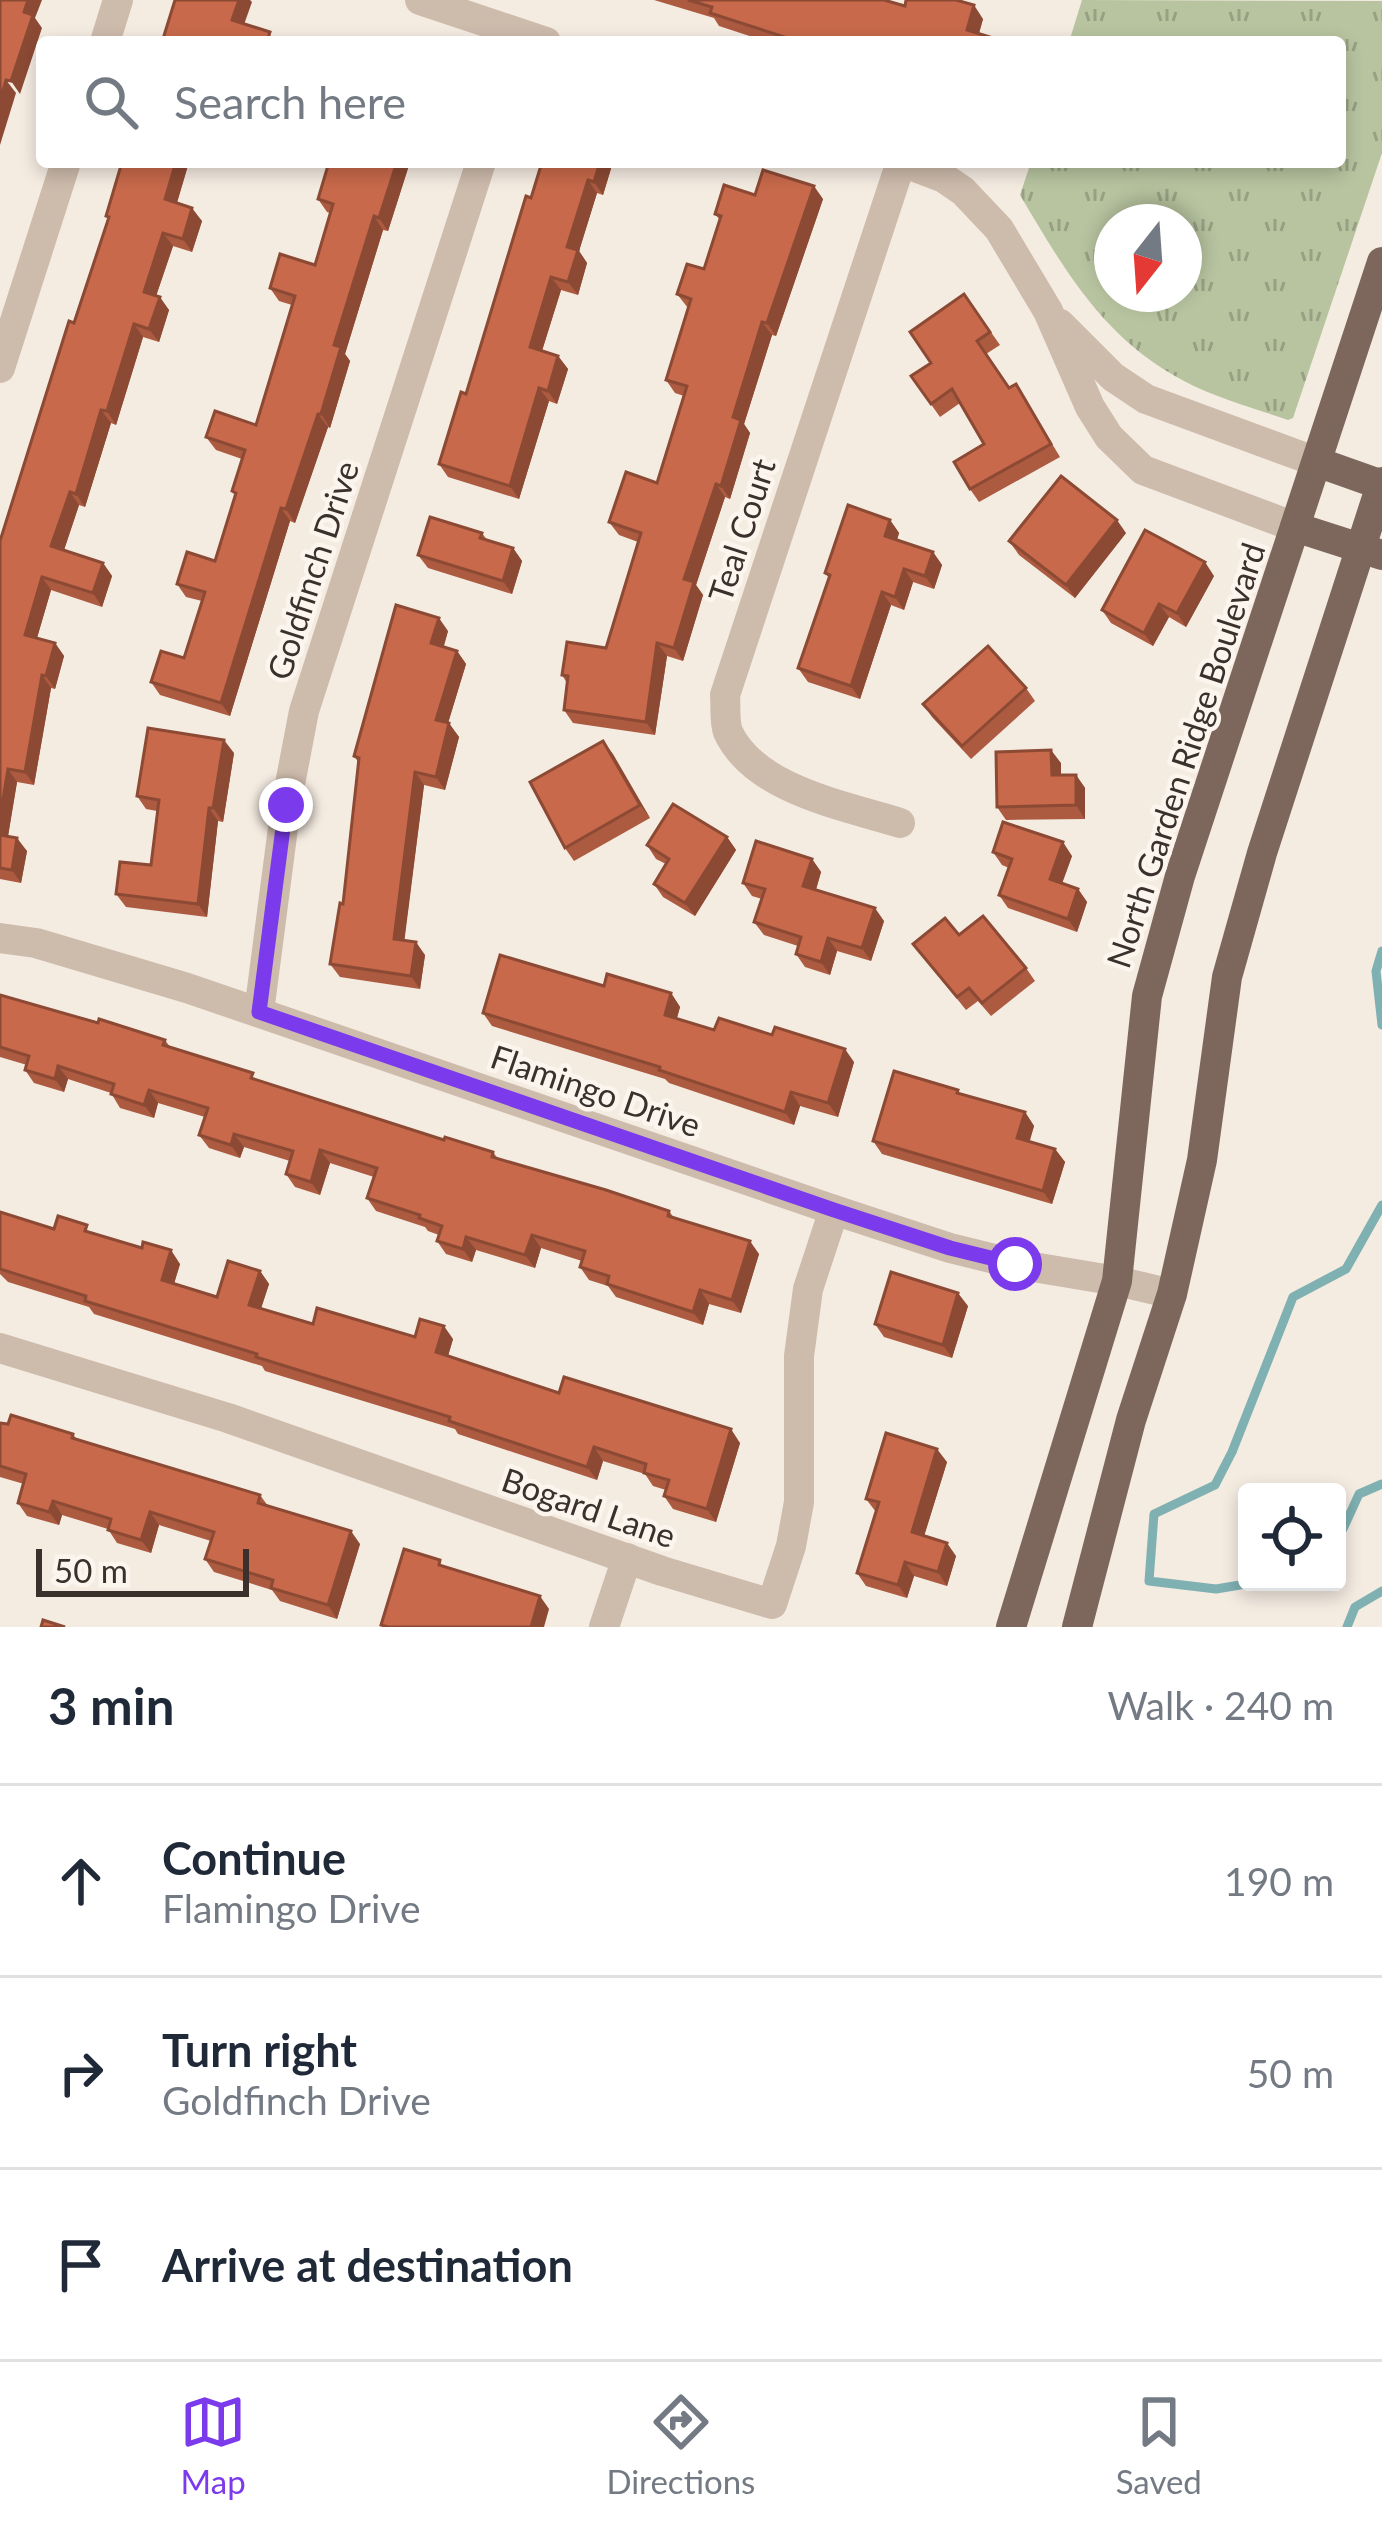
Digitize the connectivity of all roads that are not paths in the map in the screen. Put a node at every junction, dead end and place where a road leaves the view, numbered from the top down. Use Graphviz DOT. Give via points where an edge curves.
graph roads {
  1 [pos="118,0"];
  2 [pos="420,0"];
  3 [pos="107,36"];
  4 [pos="521,36"];
  5 [pos="64,168"];
  6 [pos="479,168"];
  7 [pos="899,168"];
  8 [pos="917,168"];
  9 [pos="1382,262"];
  10 [pos="1048,311"];
  11 [pos="0,368"];
  12 [pos="1317,461"];
  13 [pos="1382,484"];
  14 [pos="1295,527"];
  15 [pos="1371,551"];
  16 [pos="899,823"];
  17 [pos="0,938"];
  18 [pos="259,1012"];
  19 [pos="834,1210"];
  20 [pos="1117,1281"];
  21 [pos="1172,1294"];
  22 [pos="0,1348"];
  23 [pos="627,1558"];
  24 [pos="604,1627"];
  25 [pos="1011,1627"];
  26 [pos="1077,1627"];
  1 -- 3 [label="street"];
  2 -- 4 [label="street"];
  5 -- 11 [label="street"];
  6 -- 18 [label="street, Goldfinch Drive" via="304,711"];
  7 -- 16 [label="street, Teal Court" via="725,694 726,728 766,775"];
  8 -- 10 [label="street" via="981,207"];
  9 -- 12 [label="main road, North Garden Ridge Boulevard"];
  10 -- 12 [label="street" via="1146,399"];
  10 -- 14 [label="street" via="1090,406 1143,470"];
  12 -- 13 [label="main road"];
  12 -- 14 [label="main road, North Garden Ridge Boulevard"];
  13 -- 15 [label="main road"];
  14 -- 15 [label="main road"];
  14 -- 20 [label="main road, North Garden Ridge Boulevard" via="1147,996"];
  15 -- 21 [label="main road" via="1262,853 1227,976 1202,1160"];
  17 -- 18 [label="street, Flamingo Drive"];
  18 -- 19 [label="street, Flamingo Drive"];
  19 -- 20 [label="street, Flamingo Drive" via="950,1248"];
  19 -- 23 [label="street, Bogard Lane" via="808,1289 799,1356 799,1502 772,1604"];
  20 -- 21 [label="street, Flamingo Drive"];
  20 -- 25 [label="main road, North Garden Ridge Boulevard"];
  21 -- 26 [label="main road"];
  22 -- 23 [label="street, Bogard Lane" via="228,1418"];
  23 -- 24 [label="street"];
}
